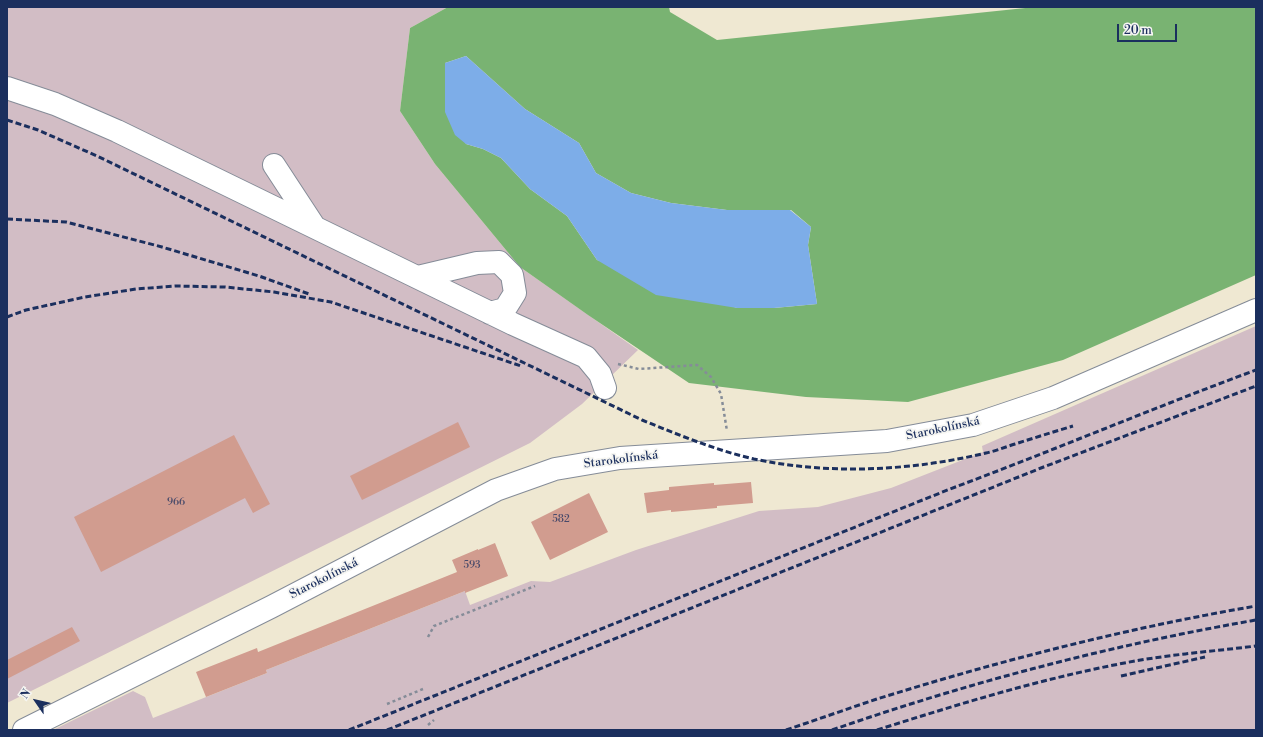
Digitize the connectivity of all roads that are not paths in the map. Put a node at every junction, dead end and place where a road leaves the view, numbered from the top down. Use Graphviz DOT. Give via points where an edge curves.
graph roads {
  1 [pos="7,88"];
  2 [pos="274,165"];
  3 [pos="314,227"];
  4 [pos="418,277"];
  5 [pos="1256,310"];
  6 [pos="490,312"];
  7 [pos="605,388"];
  8 [pos="24,730"];
  1 -- 3 [label="street" via="55,104 117,132"];
  2 -- 3 [label="street"];
  3 -- 4 [label="street"];
  4 -- 6 [label="street"];
  4 -- 6 [label="street" via="477,263 499,262 512,275 515,293 506,309"];
  5 -- 8 [label="street, Starokolínská" via="1053,398 973,425 887,441 620,458 555,468 496,490 271,607"];
  6 -- 7 [label="street" via="586,357 600,374"];
}
